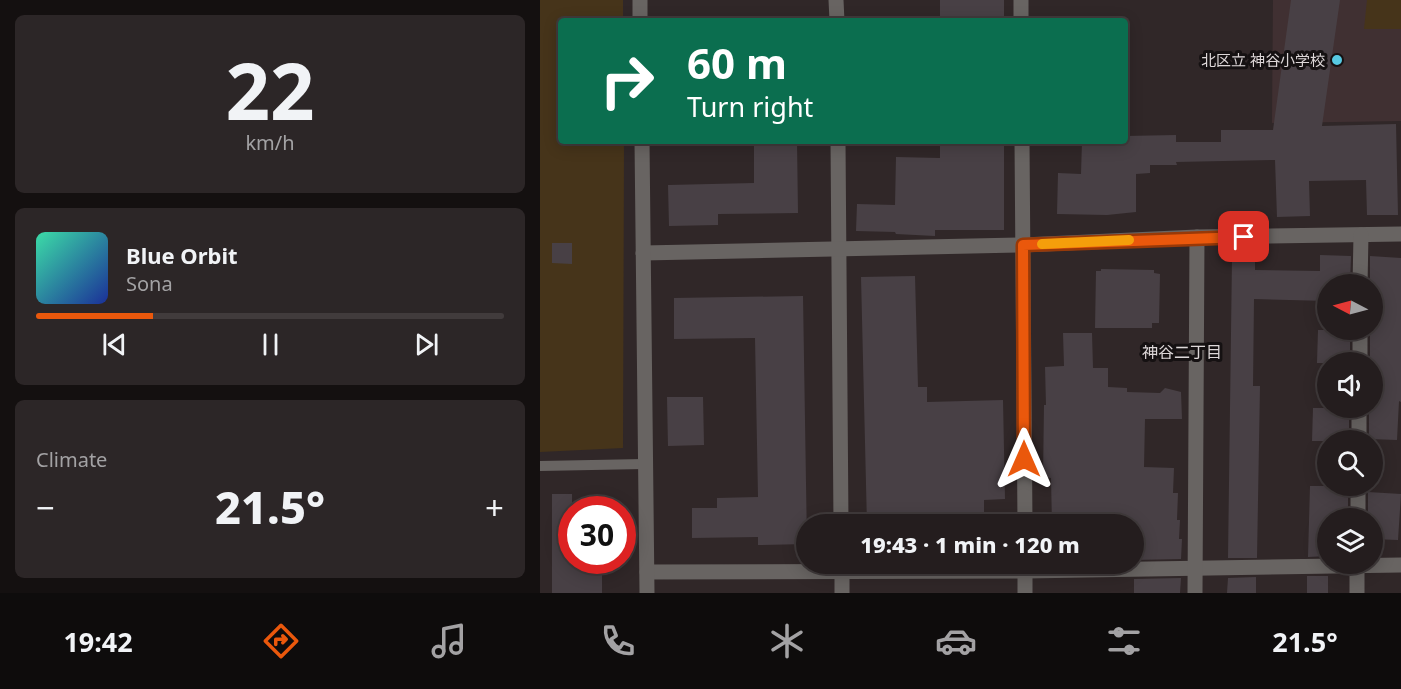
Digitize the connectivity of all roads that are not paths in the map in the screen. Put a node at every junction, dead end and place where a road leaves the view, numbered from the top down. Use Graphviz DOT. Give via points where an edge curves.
graph roads {
  1 [pos="640,0"];
  2 [pos="837,0"];
  3 [pos="1021,0"];
  4 [pos="640,18"];
  5 [pos="837,18"];
  6 [pos="1021,18"];
  7 [pos="642,144"];
  8 [pos="838,144"];
  9 [pos="1022,144"];
  10 [pos="1401,234"];
  11 [pos="1361,235"];
  12 [pos="1197,237"];
  13 [pos="1023,245"];
  14 [pos="840,249"];
  15 [pos="643,253"];
  16 [pos="1360,274"];
  17 [pos="644,464"];
  18 [pos="540,466"];
  19 [pos="841,514"];
  20 [pos="1025,514"];
  21 [pos="1383,565"];
  22 [pos="1401,565"];
  23 [pos="1317,566"];
  24 [pos="796,568"];
  25 [pos="1144,568"];
  26 [pos="1195,568"];
  27 [pos="647,572"];
  28 [pos="842,574"];
  29 [pos="1025,574"];
  30 [pos="1358,574"];
  31 [pos="647,593"];
  32 [pos="842,593"];
  33 [pos="1025,593"];
  34 [pos="1195,593"];
  35 [pos="1357,593"];
  1 -- 4 [label="street"];
  2 -- 5 [label="street"];
  3 -- 6 [label="street"];
  7 -- 15 [label="street"];
  8 -- 14 [label="street"];
  9 -- 13 [label="street"];
  10 -- 11 [label="street"];
  11 -- 12 [label="street"];
  11 -- 16 [label="street"];
  12 -- 13 [label="street"];
  12 -- 26 [label="street"];
  13 -- 14 [label="street"];
  13 -- 20 [label="street"];
  14 -- 15 [label="street"];
  14 -- 19 [label="street"];
  15 -- 17 [label="street"];
  17 -- 18 [label="lane"];
  17 -- 27 [label="street"];
  21 -- 22 [label="street"];
  23 -- 26 [label="street"];
  24 -- 27 [label="street"];
  25 -- 26 [label="street"];
  26 -- 34 [label="street"];
  27 -- 31 [label="street"];
  28 -- 32 [label="street"];
  29 -- 33 [label="street"];
  30 -- 35 [label="street"];
}
